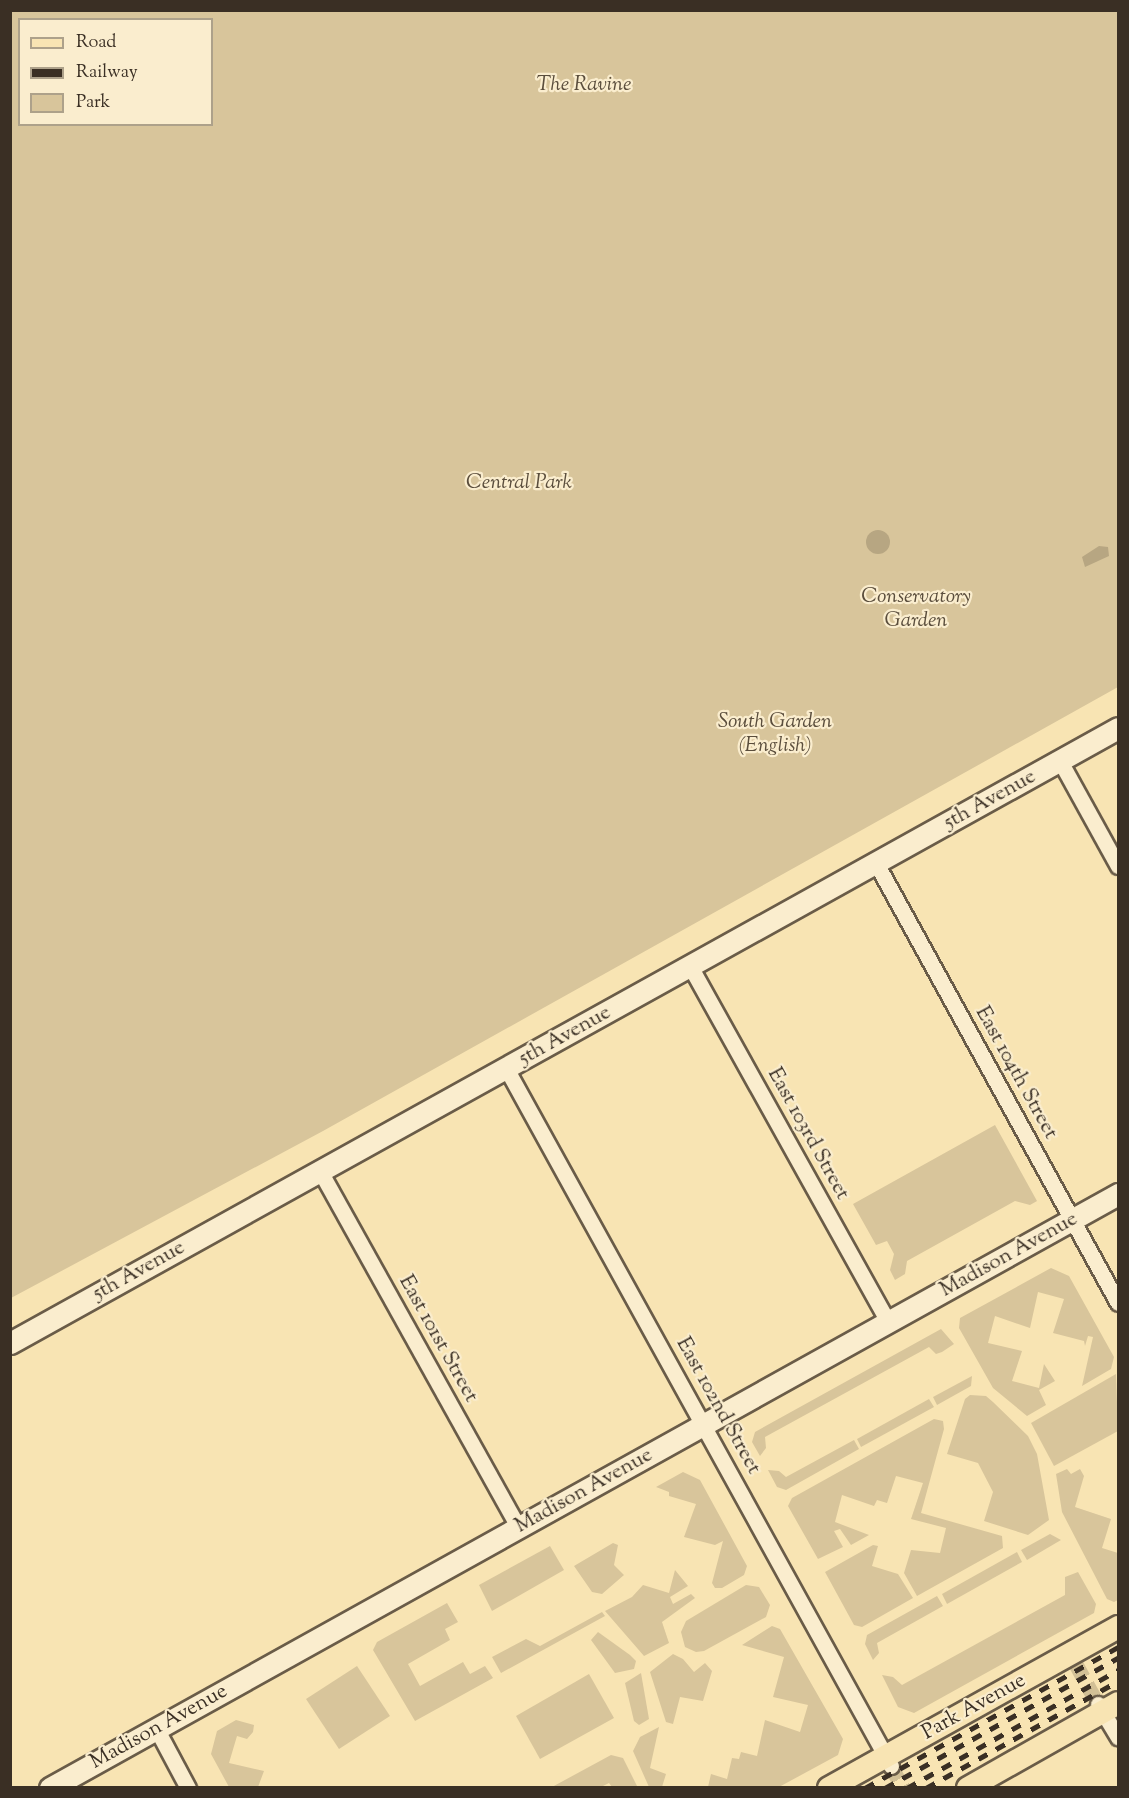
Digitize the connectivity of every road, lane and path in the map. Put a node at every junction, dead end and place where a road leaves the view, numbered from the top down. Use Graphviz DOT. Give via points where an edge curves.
graph roads {
  1 [pos="1119,728"];
  2 [pos="1060,761"];
  3 [pos="876,863"];
  4 [pos="1119,866"];
  5 [pos="690,966"];
  6 [pos="506,1068"];
  7 [pos="320,1172"];
  8 [pos="1119,1194"];
  9 [pos="1073,1219"];
  10 [pos="1119,1303"];
  11 [pos="889,1323"];
  12 [pos="10,1343"];
  13 [pos="704,1425"];
  14 [pos="519,1528"];
  15 [pos="1119,1627"];
  16 [pos="1107,1706"];
  17 [pos="156,1728"];
  18 [pos="1119,1737"];
  19 [pos="889,1761"];
  20 [pos="50,1788"];
  21 [pos="188,1788"];
  22 [pos="829,1788"];
  23 [pos="968,1788"];
  1 -- 2 [label="main road, 5th Avenue"];
  2 -- 3 [label="main road, 5th Avenue"];
  2 -- 4 [label="street"];
  3 -- 5 [label="main road, 5th Avenue"];
  3 -- 9 [label="street, East 104th Street"];
  5 -- 6 [label="main road, 5th Avenue"];
  5 -- 11 [label="street, East 103rd Street"];
  6 -- 7 [label="main road, 5th Avenue"];
  6 -- 13 [label="street, East 102nd Street"];
  7 -- 12 [label="main road, 5th Avenue"];
  7 -- 14 [label="street, East 101st Street"];
  8 -- 9 [label="main road, Madison Avenue"];
  9 -- 10 [label="street, East 104th Street"];
  9 -- 11 [label="main road, Madison Avenue"];
  11 -- 13 [label="main road, Madison Avenue"];
  13 -- 14 [label="main road, Madison Avenue"];
  13 -- 19 [label="street, East 102nd Street"];
  14 -- 17 [label="main road, Madison Avenue"];
  15 -- 19 [label="main road, Park Avenue" via="1073,1659"];
  16 -- 18 [label="street"];
  16 -- 23 [label="main road"];
  17 -- 20 [label="main road, Madison Avenue"];
  17 -- 21 [label="street"];
  19 -- 22 [label="main road, Park Avenue"];
}
